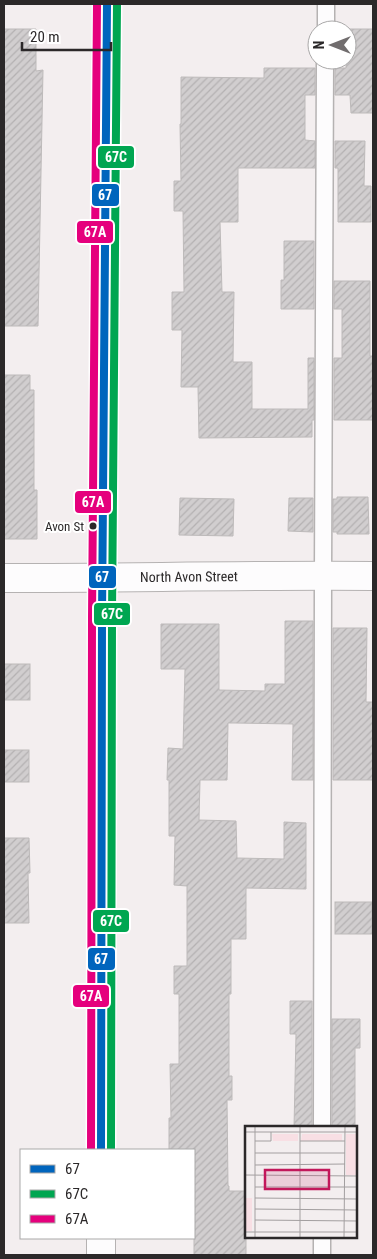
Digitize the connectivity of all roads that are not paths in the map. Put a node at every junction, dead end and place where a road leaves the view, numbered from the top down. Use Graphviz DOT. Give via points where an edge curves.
graph roads {
  1 [pos="107,4"];
  2 [pos="326,4"];
  3 [pos="326,20"];
  4 [pos="325,70"];
  5 [pos="322,576"];
  6 [pos="373,576"];
  7 [pos="4,578"];
  8 [pos="103,578"];
  9 [pos="322,1126"];
  10 [pos="101,1149"];
  11 [pos="101,1239"];
  12 [pos="322,1239"];
  13 [pos="101,1255"];
  14 [pos="322,1255"];
  1 -- 8 [label="street"];
  2 -- 3 [label="lane"];
  4 -- 5 [label="lane"];
  5 -- 6 [label="street, North Avon Street"];
  5 -- 8 [label="street, North Avon Street"];
  5 -- 9 [label="lane"];
  7 -- 8 [label="street, North Avon Street"];
  8 -- 10 [label="street"];
  11 -- 13 [label="street"];
  12 -- 14 [label="lane"];
}
